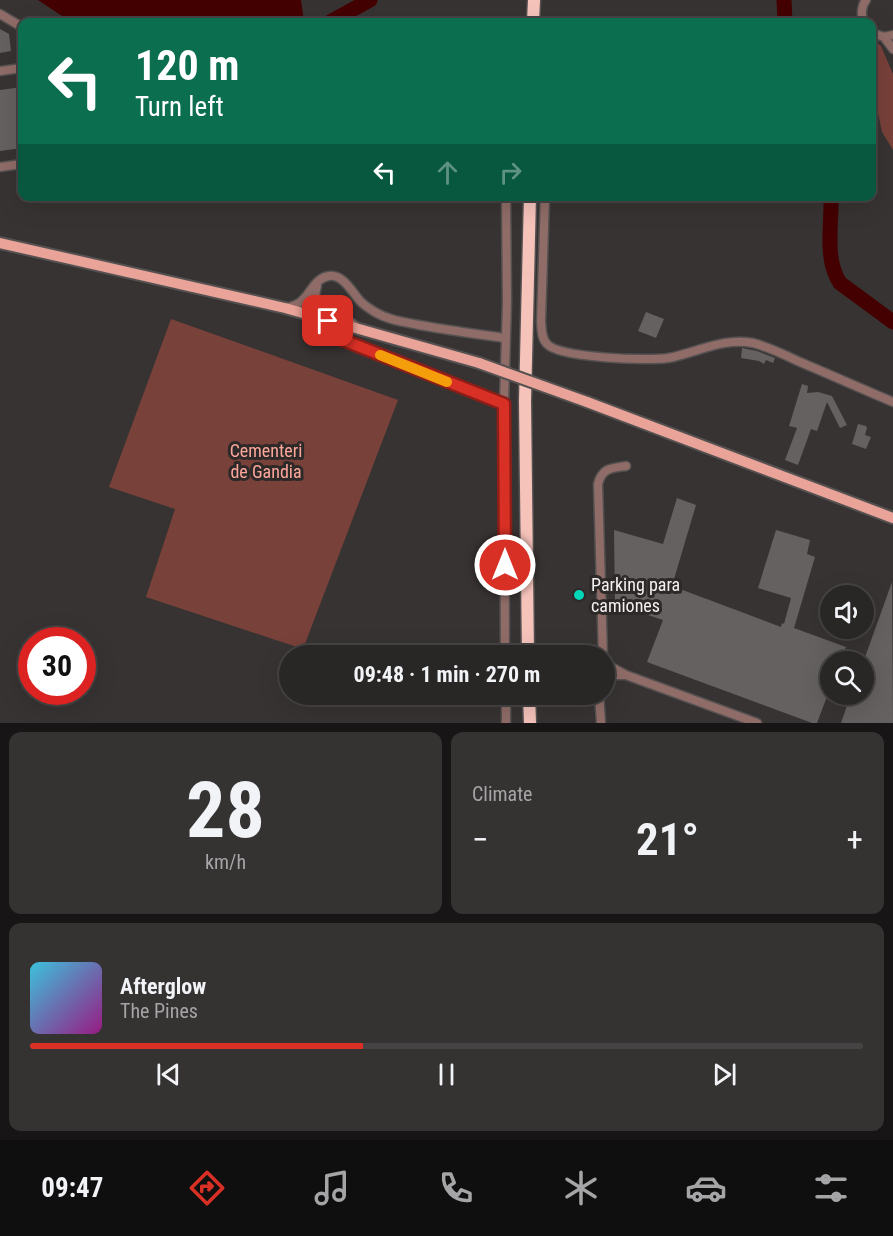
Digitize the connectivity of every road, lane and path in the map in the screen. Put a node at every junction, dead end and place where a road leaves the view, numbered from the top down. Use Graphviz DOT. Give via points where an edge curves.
graph roads {
  1 [pos="866,0"];
  2 [pos="0,14"];
  3 [pos="862,18"];
  4 [pos="18,25"];
  5 [pos="888,36"];
  6 [pos="893,49"];
  7 [pos="18,69"];
  8 [pos="0,71"];
  9 [pos="18,165"];
  10 [pos="0,167"];
  11 [pos="506,201"];
  12 [pos="530,201"];
  13 [pos="545,201"];
  14 [pos="0,243"];
  15 [pos="318,282"];
  16 [pos="285,308"];
  17 [pos="328,321"];
  18 [pos="357,328"];
  19 [pos="505,338"];
  20 [pos="893,402"];
  21 [pos="504,404"];
  22 [pos="626,466"];
  23 [pos="593,510"];
  24 [pos="893,518"];
  25 [pos="506,645"];
  26 [pos="528,645"];
  27 [pos="597,645"];
  28 [pos="603,645"];
  29 [pos="615,668"];
  30 [pos="615,675"];
  31 [pos="626,675"];
  32 [pos="506,705"];
  33 [pos="529,705"];
  34 [pos="600,705"];
  35 [pos="506,723"];
  36 [pos="530,723"];
  37 [pos="601,723"];
  38 [pos="757,723"];
  1 -- 3 [label="street"];
  2 -- 4 [label="street"];
  5 -- 6 [label="street"];
  7 -- 8 [label="street"];
  9 -- 10 [label="street"];
  11 -- 19 [label="street"];
  12 -- 26 [label="highway" via="525,401"];
  13 -- 20 [label="street" via="541,322 545,343 551,347 593,356 644,360 722,344 753,344"];
  14 -- 16 [label="main road"];
  15 -- 16 [label="street" via="302,301"];
  15 -- 18 [label="street" via="315,304 323,311 348,319"];
  15 -- 19 [label="street" via="328,276 340,279 371,310 394,320"];
  16 -- 17 [label="main road"];
  17 -- 18 [label="main road"];
  17 -- 21 [label="street" via="333,336"];
  18 -- 24 [label="main road, bridge" via="479,363"];
  19 -- 21 [label="street"];
  21 -- 25 [label="street"];
  22 -- 28 [label="street" via="605,471 598,484"];
  23 -- 27 [label="street"];
  29 -- 31 [label="street"];
  30 -- 31 [label="street"];
  31 -- 38 [label="street"];
  32 -- 35 [label="street"];
  33 -- 36 [label="highway"];
  34 -- 37 [label="street"];
}
